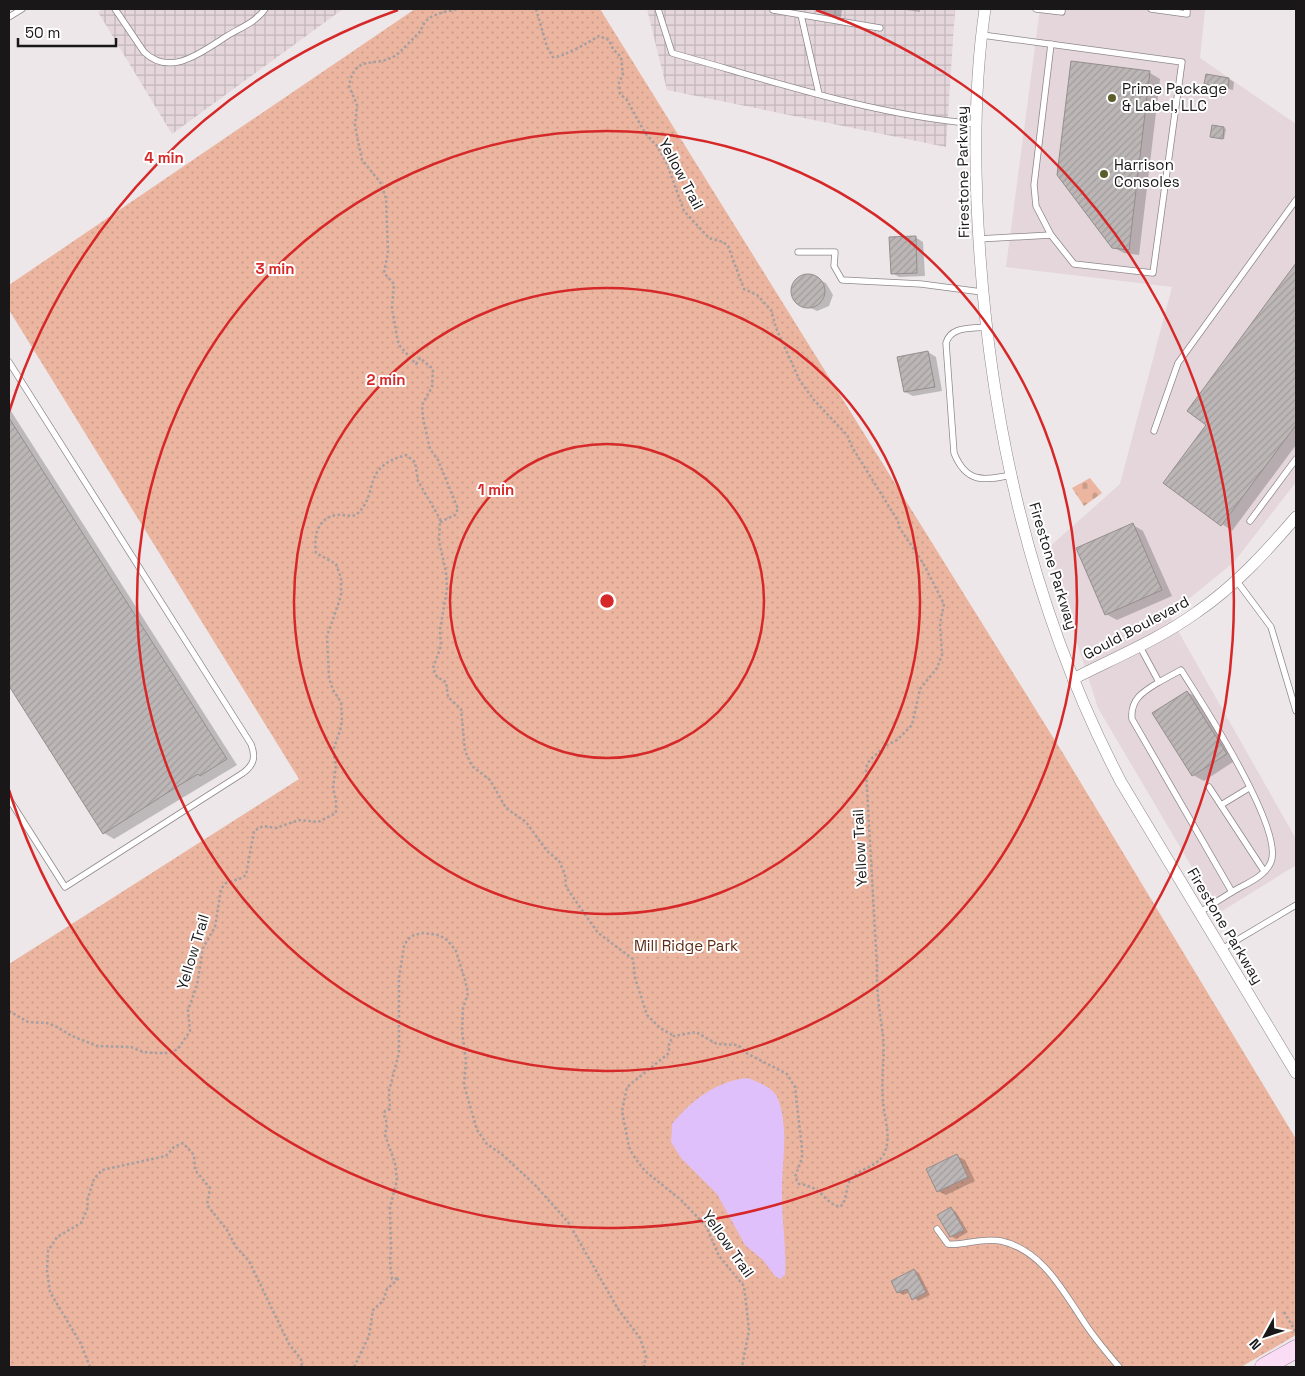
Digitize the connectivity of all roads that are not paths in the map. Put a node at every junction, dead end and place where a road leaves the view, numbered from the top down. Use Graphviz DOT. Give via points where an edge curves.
graph roads {
  1 [pos="22,9"];
  2 [pos="115,9"];
  3 [pos="265,9"];
  4 [pos="658,9"];
  5 [pos="985,9"];
  6 [pos="1036,9"];
  7 [pos="1062,9"];
  8 [pos="1151,9"];
  9 [pos="1187,9"];
  10 [pos="773,10"];
  11 [pos="801,15"];
  12 [pos="9,17"];
  13 [pos="880,28"];
  14 [pos="981,35"];
  15 [pos="1051,44"];
  16 [pos="819,94"];
  17 [pos="976,124"];
  18 [pos="1296,200"];
  19 [pos="1052,235"];
  20 [pos="978,239"];
  21 [pos="798,252"];
  22 [pos="982,292"];
  23 [pos="985,328"];
  24 [pos="9,362"];
  25 [pos="1154,431"];
  26 [pos="1296,460"];
  27 [pos="1011,476"];
  28 [pos="1296,517"];
  29 [pos="1250,521"];
  30 [pos="1236,580"];
  31 [pos="1139,645"];
  32 [pos="1073,679"];
  33 [pos="1159,682"];
  34 [pos="1296,711"];
  35 [pos="1209,787"];
  36 [pos="1249,788"];
  37 [pos="9,799"];
  38 [pos="1221,805"];
  39 [pos="1264,872"];
  40 [pos="1232,892"];
  41 [pos="1296,905"];
  42 [pos="1200,912"];
  43 [pos="1222,949"];
  44 [pos="1296,1073"];
  45 [pos="937,1229"];
  46 [pos="1296,1350"];
  47 [pos="1119,1367"];
  48 [pos="1264,1367"];
  1 -- 12 [label="lane"];
  2 -- 3 [label="lane" via="144,52 150,58 168,63 192,58 255,20"];
  4 -- 16 [label="lane" via="672,53"];
  5 -- 14 [label="street, Firestone Parkway"];
  6 -- 7 [label="lane" via="1062,12"];
  8 -- 9 [label="lane" via="1187,14"];
  10 -- 11 [label="lane"];
  11 -- 13 [label="lane"];
  11 -- 16 [label="lane"];
  14 -- 15 [label="lane"];
  14 -- 17 [label="street, Firestone Parkway"];
  15 -- 19 [label="lane" via="1034,186 1036,206"];
  15 -- 19 [label="lane" via="1182,62 1153,273 1074,264"];
  16 -- 17 [label="lane" via="910,116"];
  17 -- 20 [label="street, Firestone Parkway"];
  18 -- 25 [label="lane" via="1178,363"];
  19 -- 20 [label="lane"];
  20 -- 22 [label="street, Firestone Parkway"];
  21 -- 22 [label="lane" via="835,252 834,266 842,280 922,284"];
  22 -- 23 [label="street, Firestone Parkway"];
  23 -- 27 [label="street, Firestone Parkway" via="995,400"];
  23 -- 27 [label="lane" via="955,330 946,343 954,453 960,466 976,479"];
  24 -- 37 [label="lane" via="251,744 254,757 253,763 243,773 65,887"];
  26 -- 29 [label="lane"];
  27 -- 32 [label="street, Firestone Parkway" via="1032,557"];
  28 -- 30 [label="street, Gould Boulevard"];
  30 -- 31 [label="street, Gould Boulevard" via="1196,614"];
  30 -- 34 [label="lane" via="1272,627"];
  31 -- 32 [label="street, Gould Boulevard"];
  31 -- 33 [label="lane"];
  32 -- 42 [label="street, Firestone Parkway" via="1122,782"];
  33 -- 36 [label="lane" via="1181,670 1232,751"];
  33 -- 40 [label="lane" via="1137,698 1131,711 1132,719"];
  35 -- 38 [label="lane"];
  36 -- 38 [label="lane"];
  36 -- 39 [label="lane" via="1272,841 1272,860"];
  38 -- 39 [label="lane"];
  39 -- 40 [label="lane"];
  40 -- 42 [label="lane"];
  41 -- 43 [label="lane"];
  42 -- 43 [label="street, Firestone Parkway"];
  43 -- 44 [label="street, Firestone Parkway"];
  45 -- 47 [label="lane" via="948,1244 984,1240 1002,1242 1034,1257 1056,1280 1094,1337"];
  46 -- 48 [label="main road"];
}
